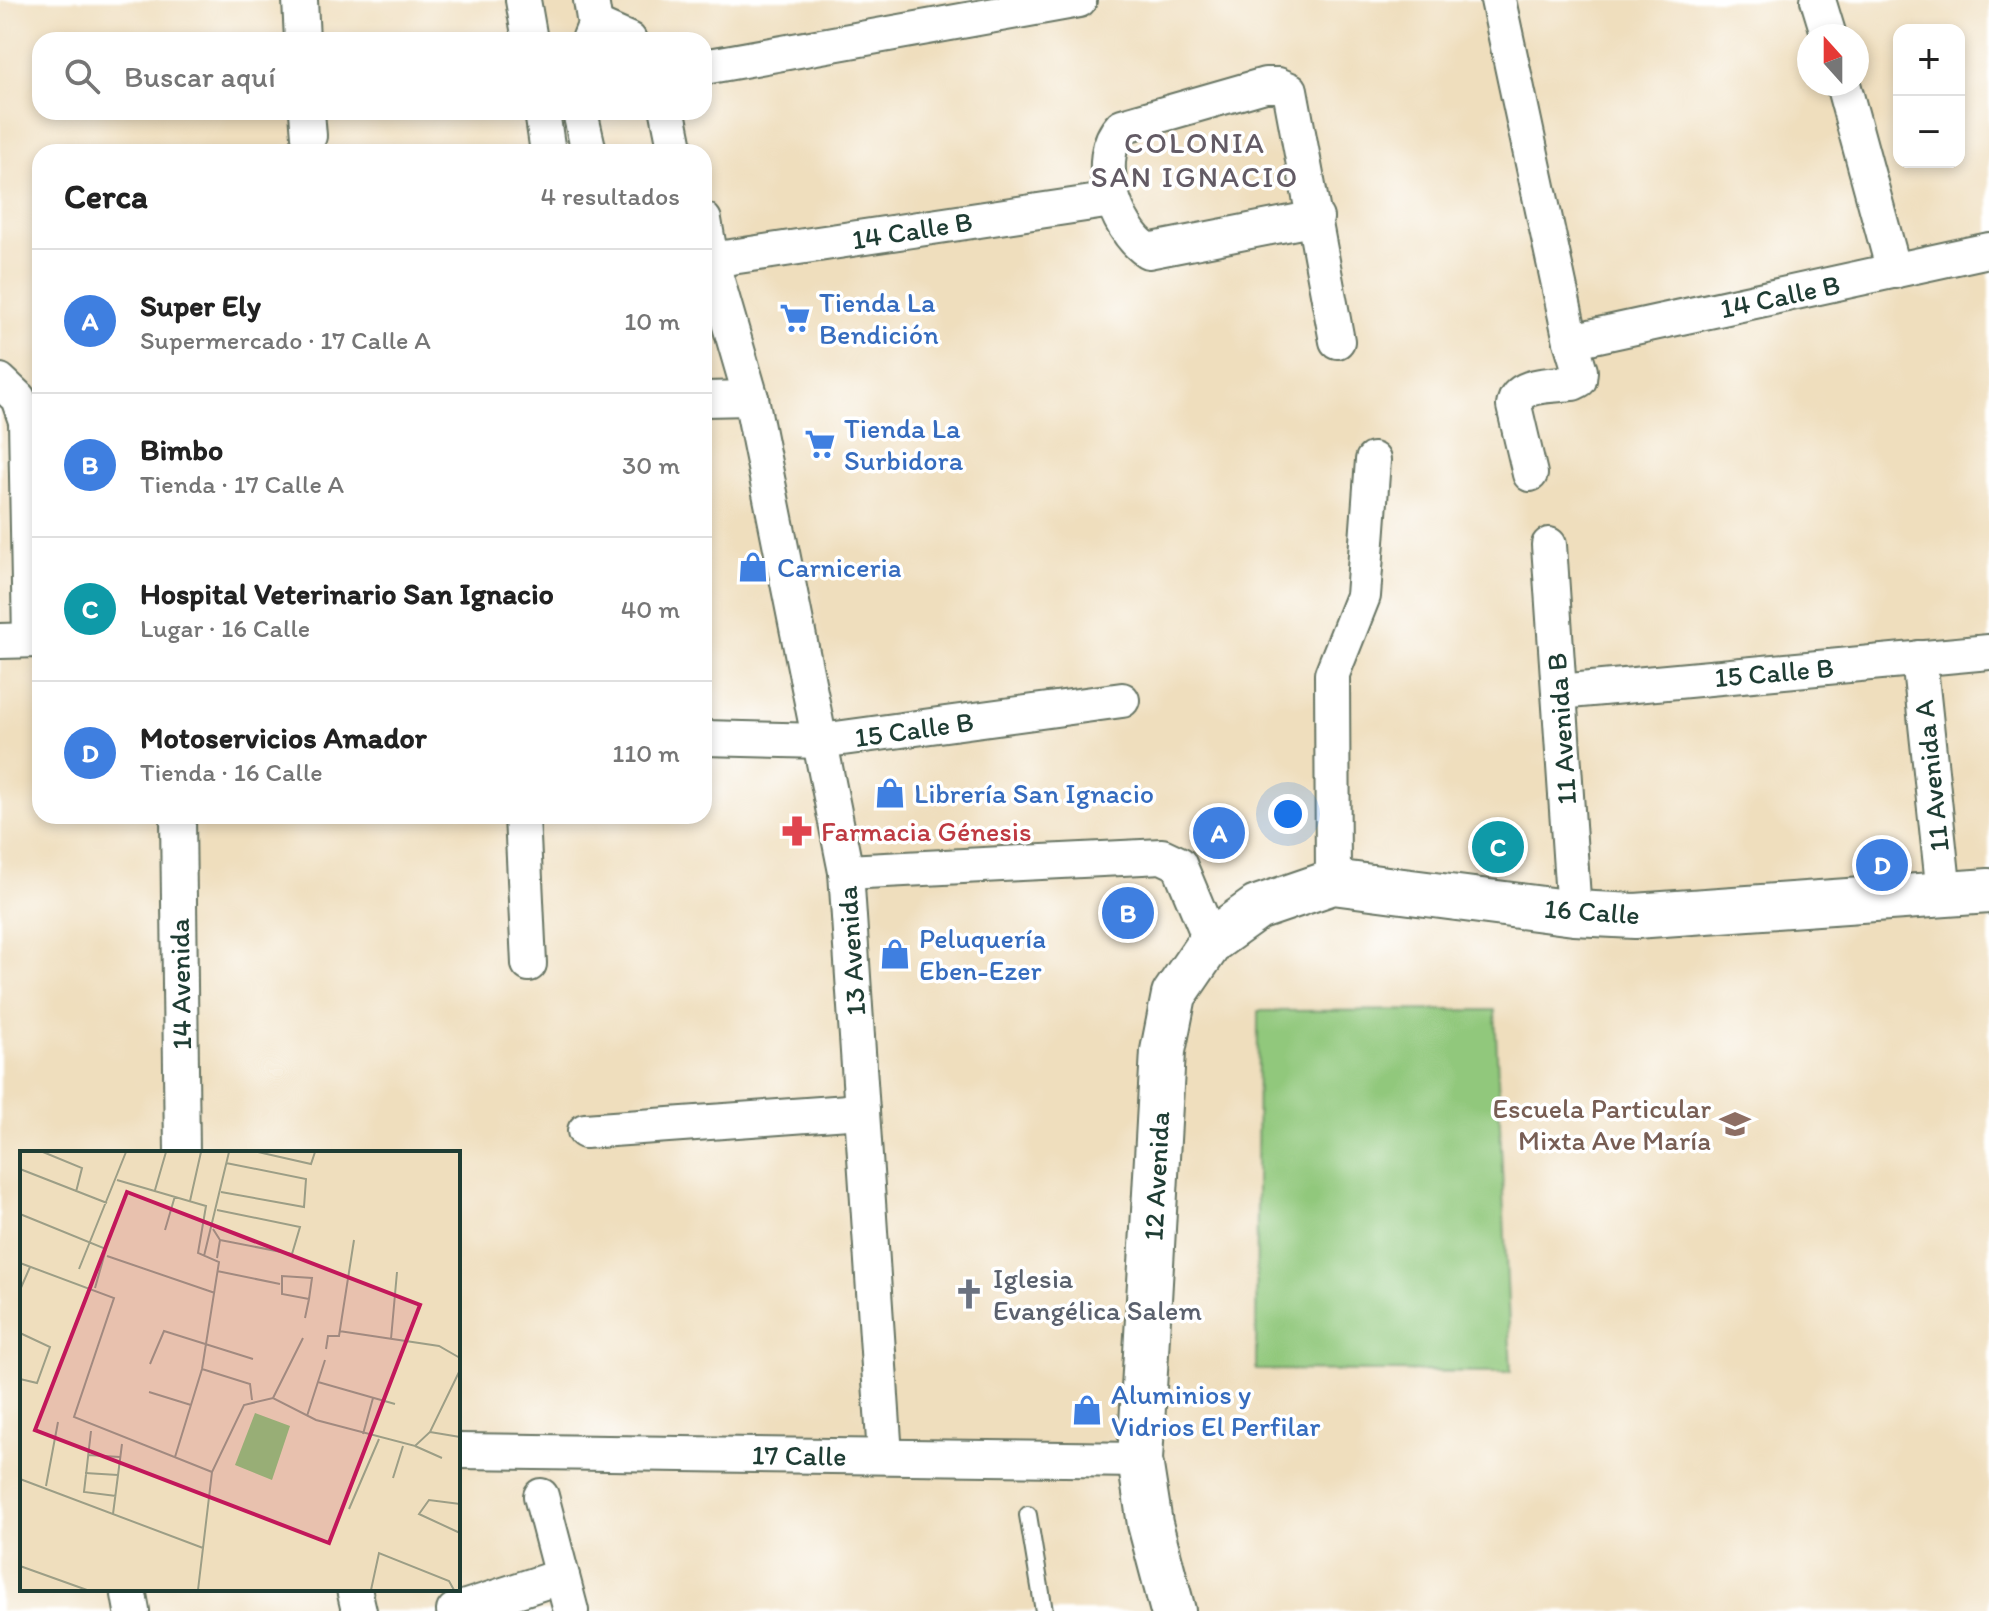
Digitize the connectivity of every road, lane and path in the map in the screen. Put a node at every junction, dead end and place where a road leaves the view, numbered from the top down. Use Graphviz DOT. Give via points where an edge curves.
graph roads {
  1 [pos="300,0"];
  2 [pos="523,0"];
  3 [pos="1079,0"];
  4 [pos="1498,0"];
  5 [pos="1818,0"];
  6 [pos="592,22"];
  7 [pos="1825,24"];
  8 [pos="302,32"];
  9 [pos="529,32"];
  10 [pos="613,32"];
  11 [pos="712,66"];
  12 [pos="1846,96"];
  13 [pos="543,120"];
  14 [pos="582,120"];
  15 [pos="670,120"];
  16 [pos="547,144"];
  17 [pos="587,144"];
  18 [pos="674,144"];
  19 [pos="1112,200"];
  20 [pos="1316,218"];
  21 [pos="1989,250"];
  22 [pos="712,260"];
  23 [pos="712,263"];
  24 [pos="1894,271"];
  25 [pos="1337,341"];
  26 [pos="1571,341"];
  27 [pos="2,381"];
  28 [pos="751,398"];
  29 [pos="712,399"];
  30 [pos="32,419"];
  31 [pos="32,443"];
  32 [pos="1373,460"];
  33 [pos="1530,474"];
  34 [pos="1549,545"];
  35 [pos="23,640"];
  36 [pos="1989,652"];
  37 [pos="1919,658"];
  38 [pos="1559,692"];
  39 [pos="1122,700"];
  40 [pos="712,738"];
  41 [pos="821,741"];
  42 [pos="178,824"];
  43 [pos="522,824"];
  44 [pos="846,872"];
  45 [pos="1333,882"];
  46 [pos="1989,891"];
  47 [pos="1944,894"];
  48 [pos="1574,913"];
  49 [pos="1211,941"];
  50 [pos="529,964"];
  51 [pos="862,1111"];
  52 [pos="585,1131"];
  53 [pos="182,1151"];
  54 [pos="460,1451"];
  55 [pos="885,1456"];
  56 [pos="1140,1460"];
  57 [pos="541,1496"];
  58 [pos="1028,1515"];
  59 [pos="562,1576"];
  60 [pos="128,1591"];
  61 [pos="354,1591"];
  62 [pos="132,1611"];
  63 [pos="359,1611"];
  64 [pos="454,1611"];
  65 [pos="571,1611"];
  66 [pos="1044,1611"];
  67 [pos="1173,1611"];
  1 -- 8 [label="street"];
  2 -- 9 [label="street"];
  3 -- 11 [label="street"];
  4 -- 26 [label="street"];
  5 -- 7 [label="street"];
  6 -- 10 [label="street"];
  12 -- 24 [label="street"];
  13 -- 16 [label="street"];
  14 -- 17 [label="street"];
  15 -- 18 [label="street"];
  19 -- 20 [label="street" via="1138,245 1148,251"];
  19 -- 20 [label="street" via="1109,145 1122,126 1278,85 1290,90"];
  19 -- 22 [label="street, 14 Calle B"];
  20 -- 25 [label="street"];
  21 -- 24 [label="street, 14 Calle B"];
  23 -- 28 [label="street, 13 Avenida"];
  24 -- 26 [label="street, 14 Calle B"];
  26 -- 33 [label="street" via="1579,380 1521,390 1515,396"];
  27 -- 30 [label="street"];
  28 -- 29 [label="street"];
  28 -- 41 [label="street, 13 Avenida"];
  31 -- 35 [label="street"];
  32 -- 45 [label="street" via="1363,596 1332,674"];
  34 -- 38 [label="street, 11 Avenida B"];
  36 -- 37 [label="street, 15 Calle B"];
  37 -- 38 [label="street, 15 Calle B"];
  37 -- 47 [label="street, 11 Avenida A"];
  38 -- 48 [label="street, 11 Avenida B"];
  39 -- 41 [label="street, 15 Calle B"];
  40 -- 41 [label="street, 15 Calle B"];
  41 -- 44 [label="street, 13 Avenida"];
  42 -- 53 [label="street, 14 Avenida"];
  43 -- 50 [label="street"];
  44 -- 49 [label="street" via="1162,856 1179,864"];
  44 -- 51 [label="street, 13 Avenida"];
  45 -- 48 [label="main road, 16 Calle"];
  45 -- 49 [label="main road, 16 Calle" via="1257,908"];
  46 -- 47 [label="main road, 16 Calle"];
  47 -- 48 [label="main road, 16 Calle" via="1635,916"];
  49 -- 56 [label="main road, 12 Avenida" via="1174,995 1163,1051"];
  51 -- 52 [label="street"];
  51 -- 55 [label="street, 13 Avenida"];
  54 -- 55 [label="street, 17 Calle"];
  55 -- 56 [label="street, 17 Calle"];
  56 -- 67 [label="main road, 12 Avenida"];
  57 -- 59 [label="street"];
  58 -- 66 [label="lane"];
  59 -- 64 [label="street"];
  59 -- 65 [label="street"];
  60 -- 62 [label="street"];
  61 -- 63 [label="street"];
}
